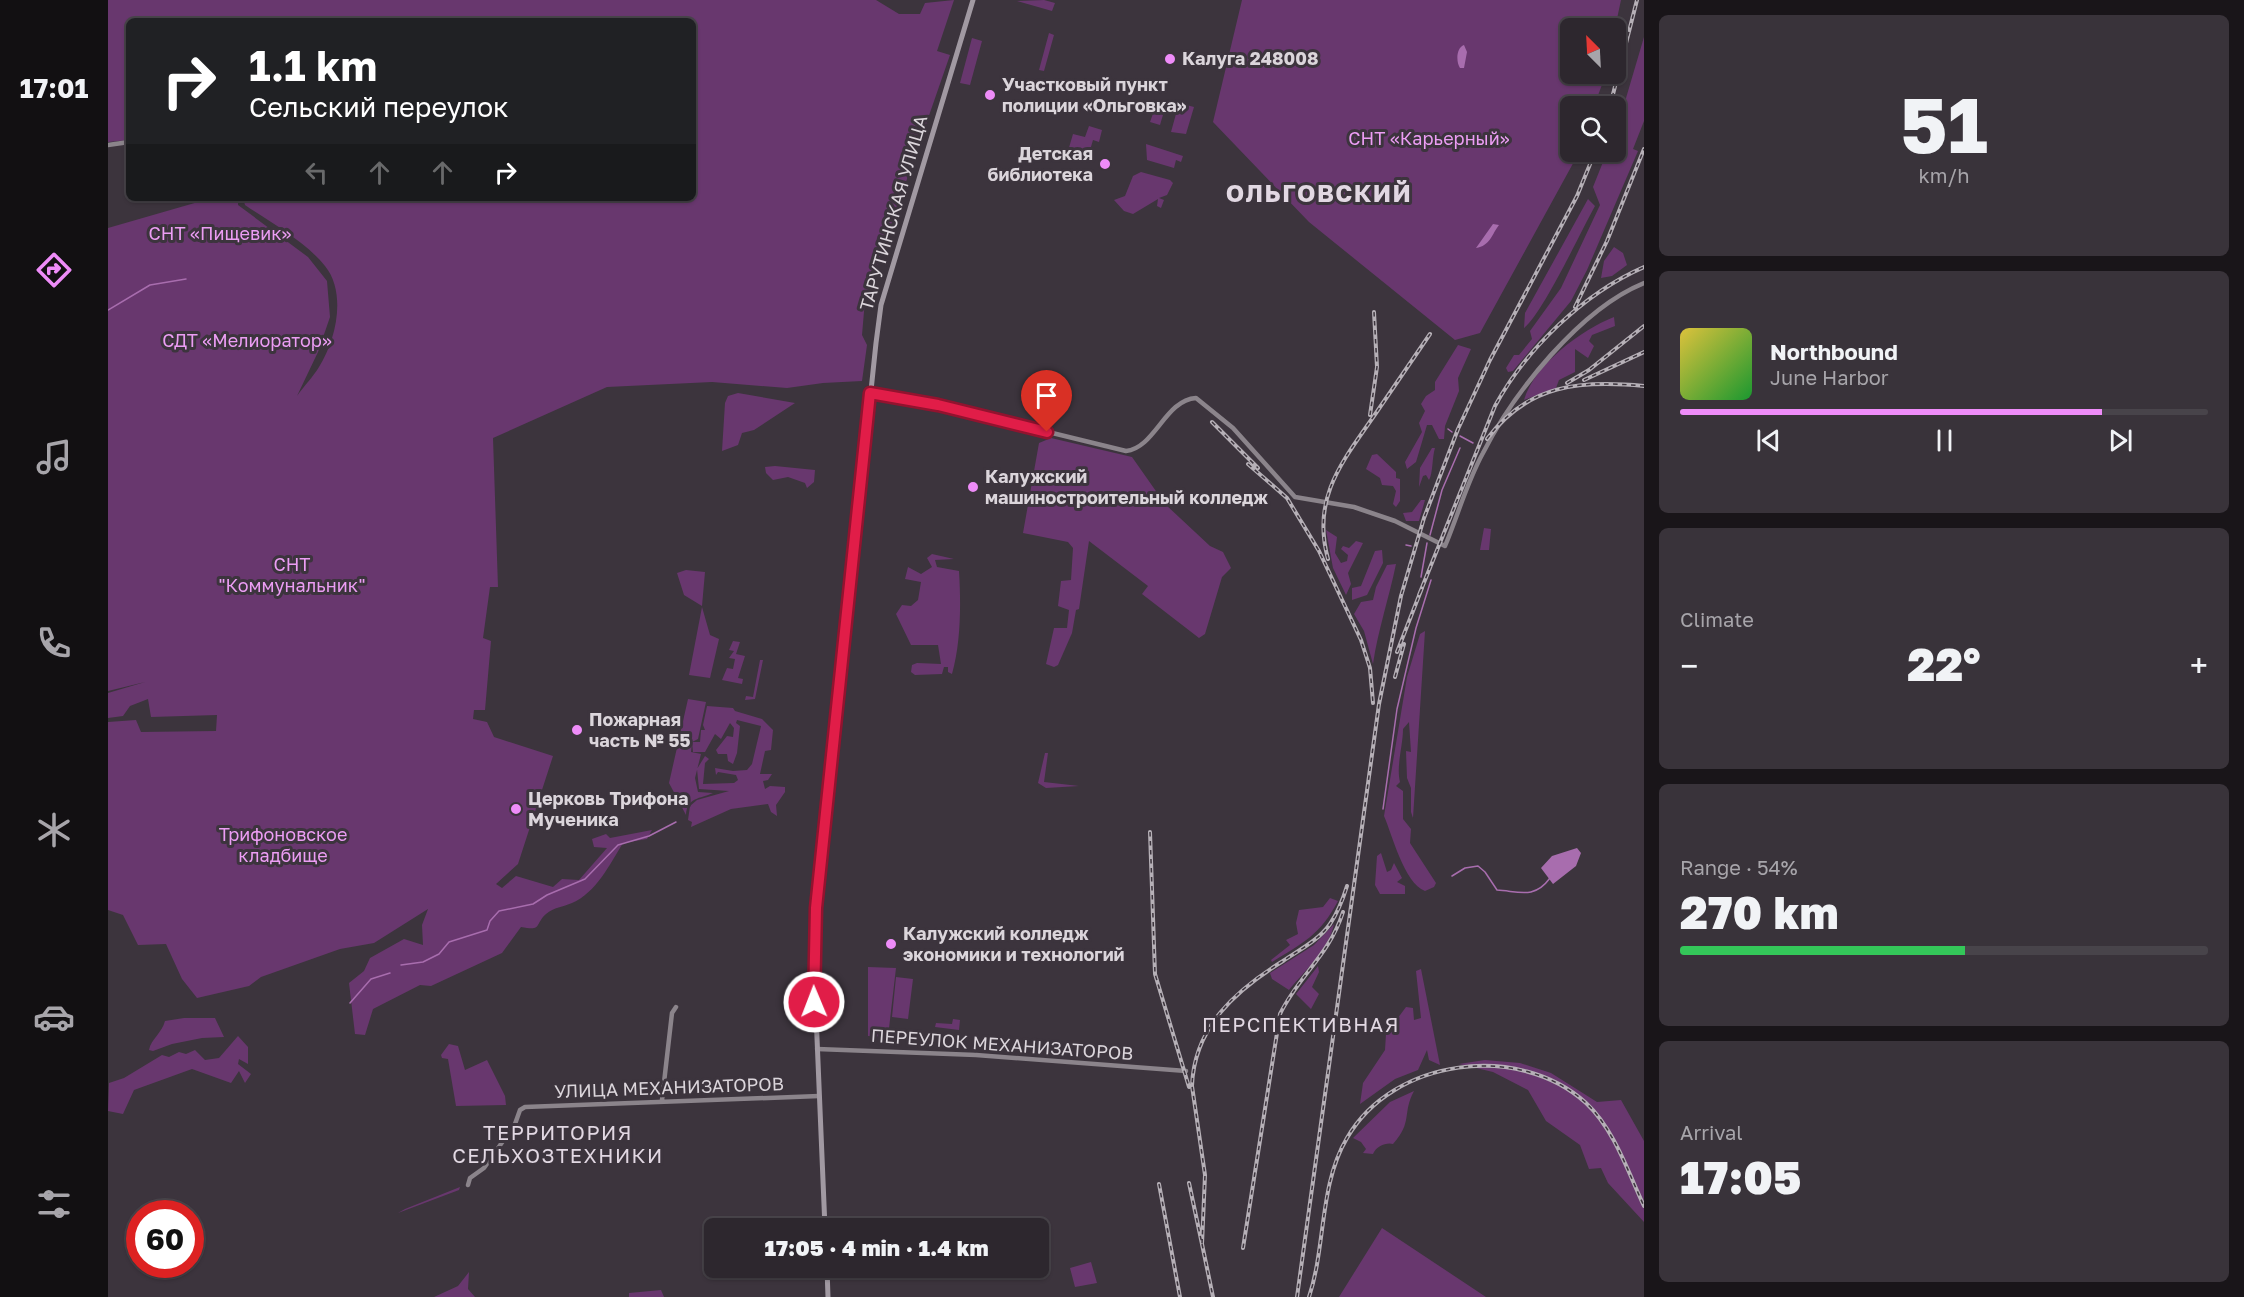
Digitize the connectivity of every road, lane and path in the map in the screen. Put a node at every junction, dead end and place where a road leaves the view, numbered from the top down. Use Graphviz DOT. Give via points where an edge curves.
graph roads {
  1 [pos="973,0"];
  2 [pos="126,142"];
  3 [pos="108,145"];
  4 [pos="1644,283"];
  5 [pos="870,393"];
  6 [pos="676,1007"];
  7 [pos="817,1049"];
  8 [pos="1186,1071"];
  9 [pos="819,1096"];
  10 [pos="662,1100"];
  11 [pos="468,1185"];
  12 [pos="825,1218"];
  13 [pos="827,1278"];
  14 [pos="828,1297"];
  1 -- 5 [label="main road, ТАРУТИНСКАЯ УЛИЦА" via="881,305"];
  2 -- 3 [label="street"];
  4 -- 5 [label="street" via="1612,300 1552,353 1506,412 1483,452 1445,546 1395,521 1354,507 1295,497 1233,428 1196,398 1183,402 1138,447 1126,452 949,408"];
  5 -- 7 [label="main road, ТАРУТИНСКАЯ УЛИЦА" via="813,943"];
  6 -- 10 [label="street" via="672,1013"];
  7 -- 8 [label="street, ПЕРЕУЛОК МЕХАНИЗАТОРОВ" via="976,1055"];
  7 -- 9 [label="main road, ТАРУТИНСКАЯ УЛИЦА"];
  9 -- 10 [label="street, УЛИЦА МЕХАНИЗАТОРОВ"];
  9 -- 12 [label="main road, ТАРУТИНСКАЯ УЛИЦА"];
  10 -- 11 [label="street, УЛИЦА МЕХАНИЗАТОРОВ" via="525,1107"];
  13 -- 14 [label="main road"];
}
